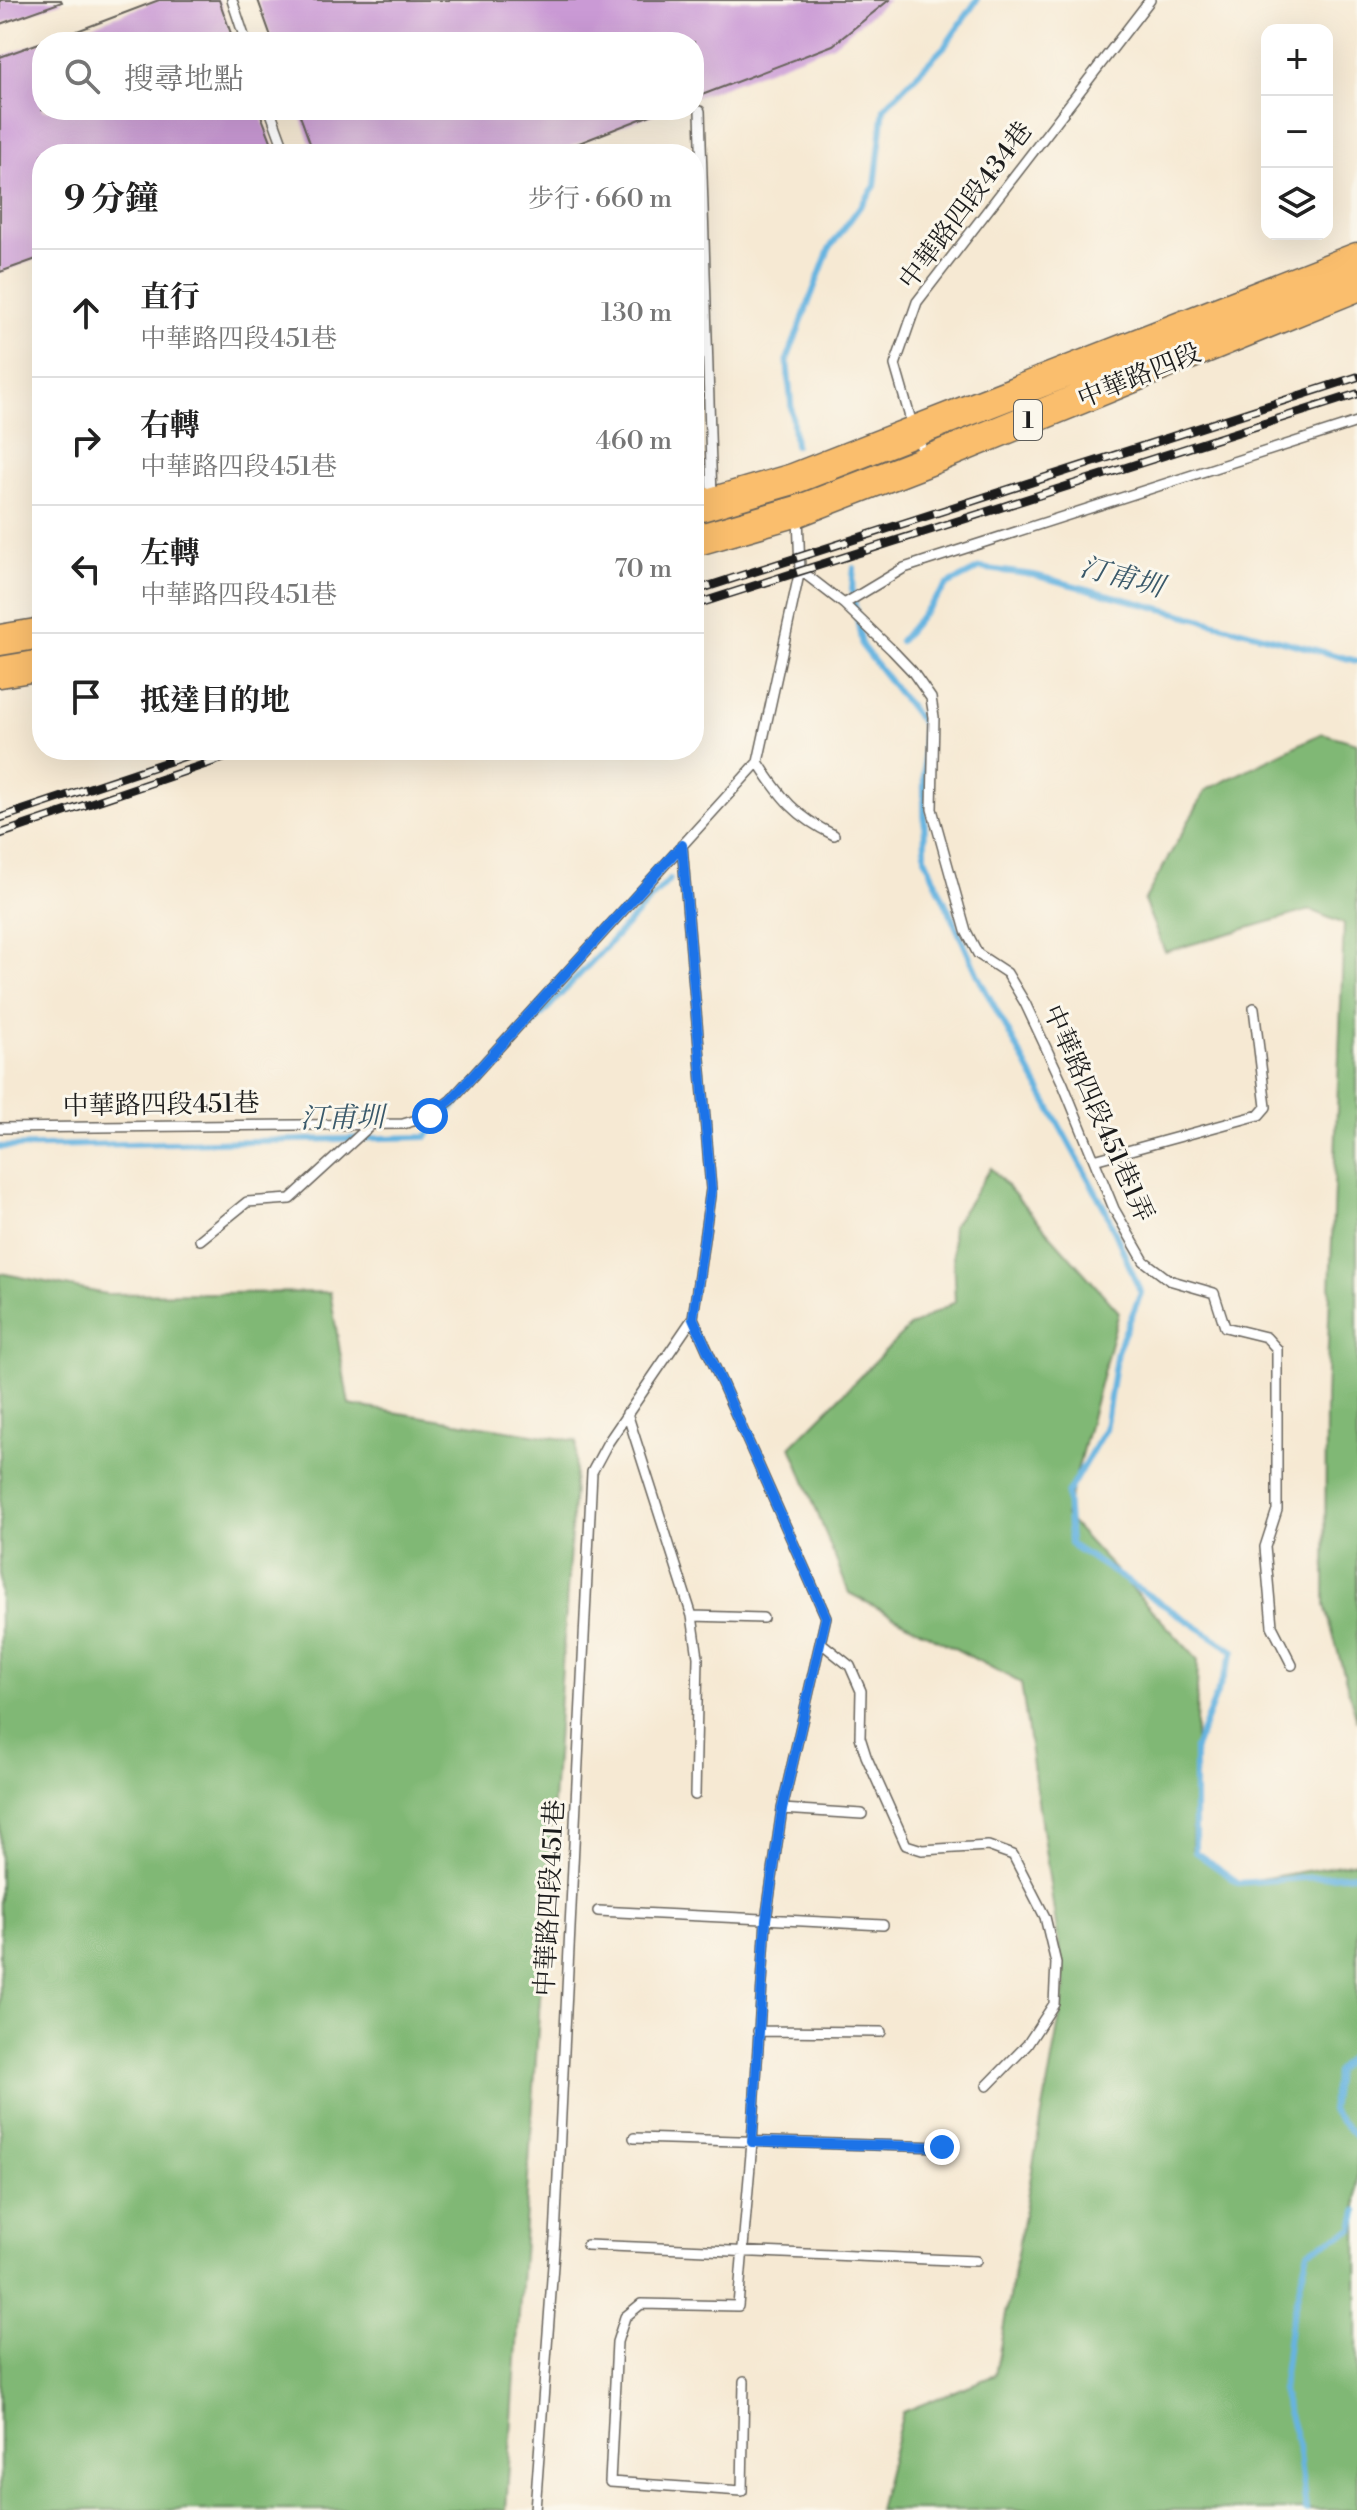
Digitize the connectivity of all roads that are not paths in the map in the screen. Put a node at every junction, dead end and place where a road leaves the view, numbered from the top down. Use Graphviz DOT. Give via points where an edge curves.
graph roads {
  1 [pos="232,0"];
  2 [pos="1150,0"];
  3 [pos="243,32"];
  4 [pos="274,120"];
  5 [pos="700,120"];
  6 [pos="282,144"];
  7 [pos="700,144"];
  8 [pos="1357,258"];
  9 [pos="1357,286"];
  10 [pos="1357,422"];
  11 [pos="914,431"];
  12 [pos="927,461"];
  13 [pos="795,495"];
  14 [pos="704,505"];
  15 [pos="704,536"];
  16 [pos="800,570"];
  17 [pos="844,604"];
  18 [pos="32,635"];
  19 [pos="0,640"];
  20 [pos="32,667"];
  21 [pos="0,672"];
  22 [pos="758,762"];
  23 [pos="834,835"];
  24 [pos="682,845"];
  25 [pos="1254,1008"];
  26 [pos="372,1124"];
  27 [pos="0,1128"];
  28 [pos="1094,1160"];
  29 [pos="200,1240"];
  30 [pos="693,1318"];
  31 [pos="627,1413"];
  32 [pos="692,1616"];
  33 [pos="763,1618"];
  34 [pos="820,1642"];
  35 [pos="1292,1665"];
  36 [pos="695,1795"];
  37 [pos="782,1809"];
  38 [pos="862,1814"];
  39 [pos="598,1911"];
  40 [pos="766,1920"];
  41 [pos="883,1925"];
  42 [pos="758,2031"];
  43 [pos="881,2032"];
  44 [pos="987,2086"];
  45 [pos="634,2138"];
  46 [pos="752,2142"];
  47 [pos="942,2147"];
  48 [pos="587,2245"];
  49 [pos="743,2252"];
  50 [pos="976,2261"];
  51 [pos="744,2381"];
  52 [pos="535,2510"];
  1 -- 3 [label="lane"];
  2 -- 11 [label="lane, 中華路四段434巷" via="917,302 895,365"];
  4 -- 6 [label="lane"];
  5 -- 7 [label="lane"];
  8 -- 11 [label="main road, 中華路四段 / 1"];
  9 -- 12 [label="main road, 中華路四段 / 1"];
  10 -- 17 [label="lane" via="904,568"];
  11 -- 12 [label="lane, 中華路四段434巷"];
  11 -- 13 [label="main road, 中華路四段 / 1"];
  12 -- 13 [label="main road, 中華路四段 / 1"];
  13 -- 14 [label="main road, 中華路四段 / 1"];
  13 -- 15 [label="main road, 中華路四段 / 1"];
  13 -- 16 [label="lane"];
  16 -- 17 [label="lane, 中華路四段451巷1弄"];
  16 -- 22 [label="lane"];
  17 -- 28 [label="lane, 中華路四段451巷1弄" via="912,671 931,698 932,809 966,931 978,954 1007,973 1025,1003"];
  18 -- 19 [label="main road"];
  20 -- 21 [label="main road"];
  22 -- 23 [label="lane" via="779,796 809,823"];
  22 -- 24 [label="lane, 中華路四段451巷"];
  24 -- 26 [label="lane, 中華路四段451巷" via="451,1100 430,1116 403,1124"];
  24 -- 30 [label="lane, 中華路四段451巷" via="711,1189"];
  25 -- 28 [label="lane" via="1266,1107 1259,1115"];
  26 -- 27 [label="lane, 中華路四段451巷"];
  26 -- 29 [label="lane" via="290,1199 247,1202"];
  28 -- 35 [label="lane, 中華路四段451巷1弄" via="1144,1261 1169,1280 1214,1293 1225,1327 1266,1337 1277,1349 1277,1510 1265,1547 1272,1626"];
  30 -- 31 [label="lane, 中華路四段451巷"];
  30 -- 34 [label="lane" via="826,1617"];
  31 -- 32 [label="lane"];
  31 -- 52 [label="lane, 中華路四段451巷" via="592,1472 555,2238"];
  32 -- 33 [label="lane"];
  32 -- 36 [label="lane" via="698,1657"];
  34 -- 37 [label="lane"];
  34 -- 44 [label="lane" via="850,1666 861,1691 860,1737 906,1845 922,1850 988,1846 1013,1855 1045,1917 1056,1963 1054,2004 1027,2045"];
  37 -- 38 [label="lane"];
  37 -- 40 [label="lane"];
  39 -- 40 [label="lane, 中華路四段451巷"];
  40 -- 41 [label="lane, 中華路四段451巷"];
  40 -- 42 [label="lane"];
  42 -- 43 [label="lane"];
  42 -- 46 [label="lane"];
  45 -- 46 [label="lane"];
  46 -- 47 [label="lane"];
  46 -- 49 [label="lane"];
  48 -- 49 [label="lane"];
  49 -- 50 [label="lane"];
  49 -- 51 [label="lane" via="738,2306 641,2304 625,2317 617,2342 610,2482 742,2491"];
}
